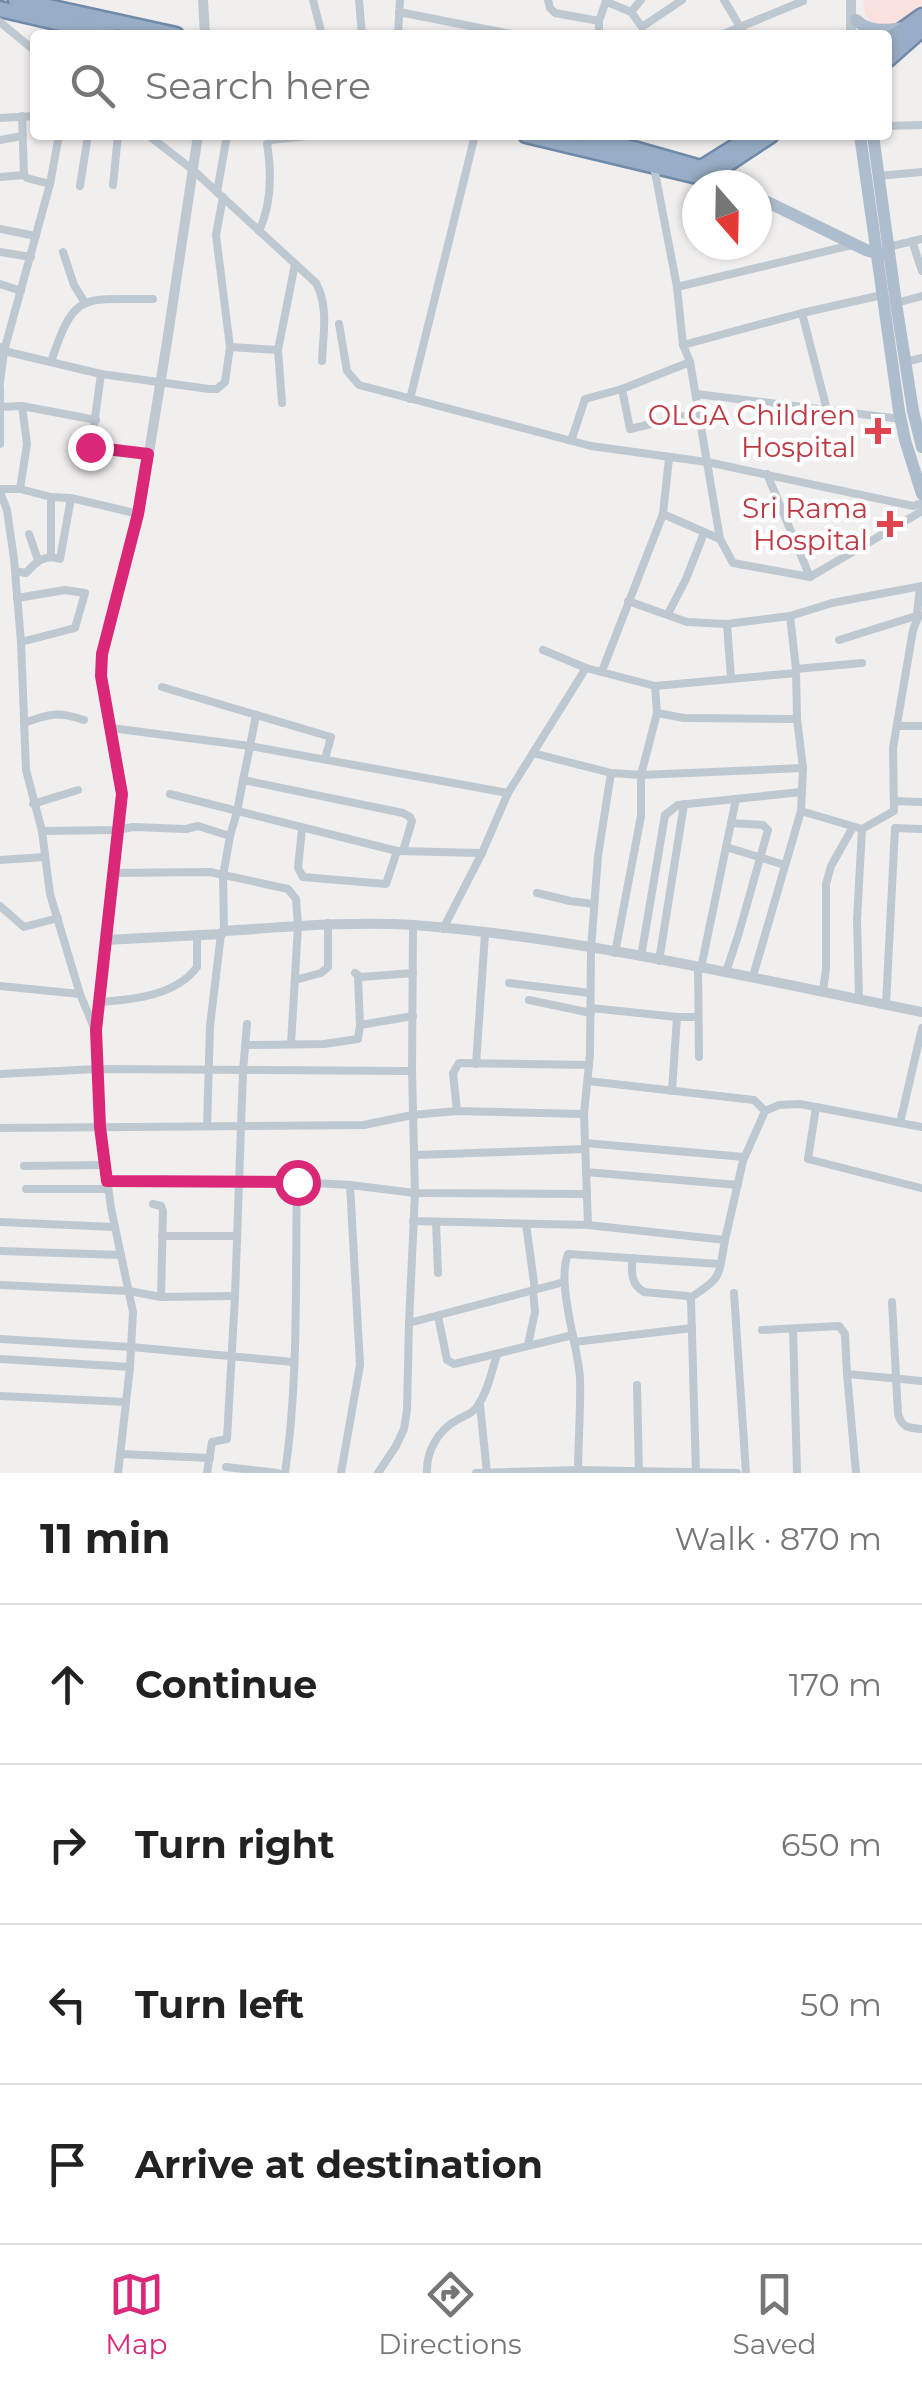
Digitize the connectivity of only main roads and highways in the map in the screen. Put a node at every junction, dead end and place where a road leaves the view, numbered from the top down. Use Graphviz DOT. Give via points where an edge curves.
graph roads {
  1 [pos="16,0"];
  2 [pos="72,6"];
  3 [pos="0,9"];
  4 [pos="853,9"];
  5 [pos="922,16"];
  6 [pos="904,28"];
  7 [pos="922,29"];
  8 [pos="76,30"];
  9 [pos="158,30"];
  10 [pos="892,37"];
  11 [pos="892,56"];
  12 [pos="546,140"];
  13 [pos="600,140"];
  14 [pos="762,140"];
  15 [pos="861,140"];
  16 [pos="874,140"];
  17 [pos="729,142"];
  18 [pos="682,170"];
  19 [pos="695,170"];
  20 [pos="706,170"];
  21 [pos="709,170"];
  22 [pos="772,196"];
  23 [pos="772,204"];
  24 [pos="882,250"];
  25 [pos="922,447"];
  26 [pos="922,494"];
  1 -- 2 [label="highway"];
  2 -- 9 [label="highway"];
  3 -- 8 [label="highway"];
  4 -- 6 [label="main road" via="862,26"];
  5 -- 6 [label="highway"];
  6 -- 10 [label="highway"];
  7 -- 11 [label="highway"];
  12 -- 18 [label="highway"];
  13 -- 19 [label="highway"];
  14 -- 21 [label="highway"];
  15 -- 24 [label="main road"];
  16 -- 24 [label="main road"];
  17 -- 20 [label="highway"];
  22 -- 24 [label="main road"];
  23 -- 24 [label="main road" via="854,244"];
  24 -- 25 [label="main road"];
  24 -- 26 [label="main road" via="882,295 901,419"];
}
